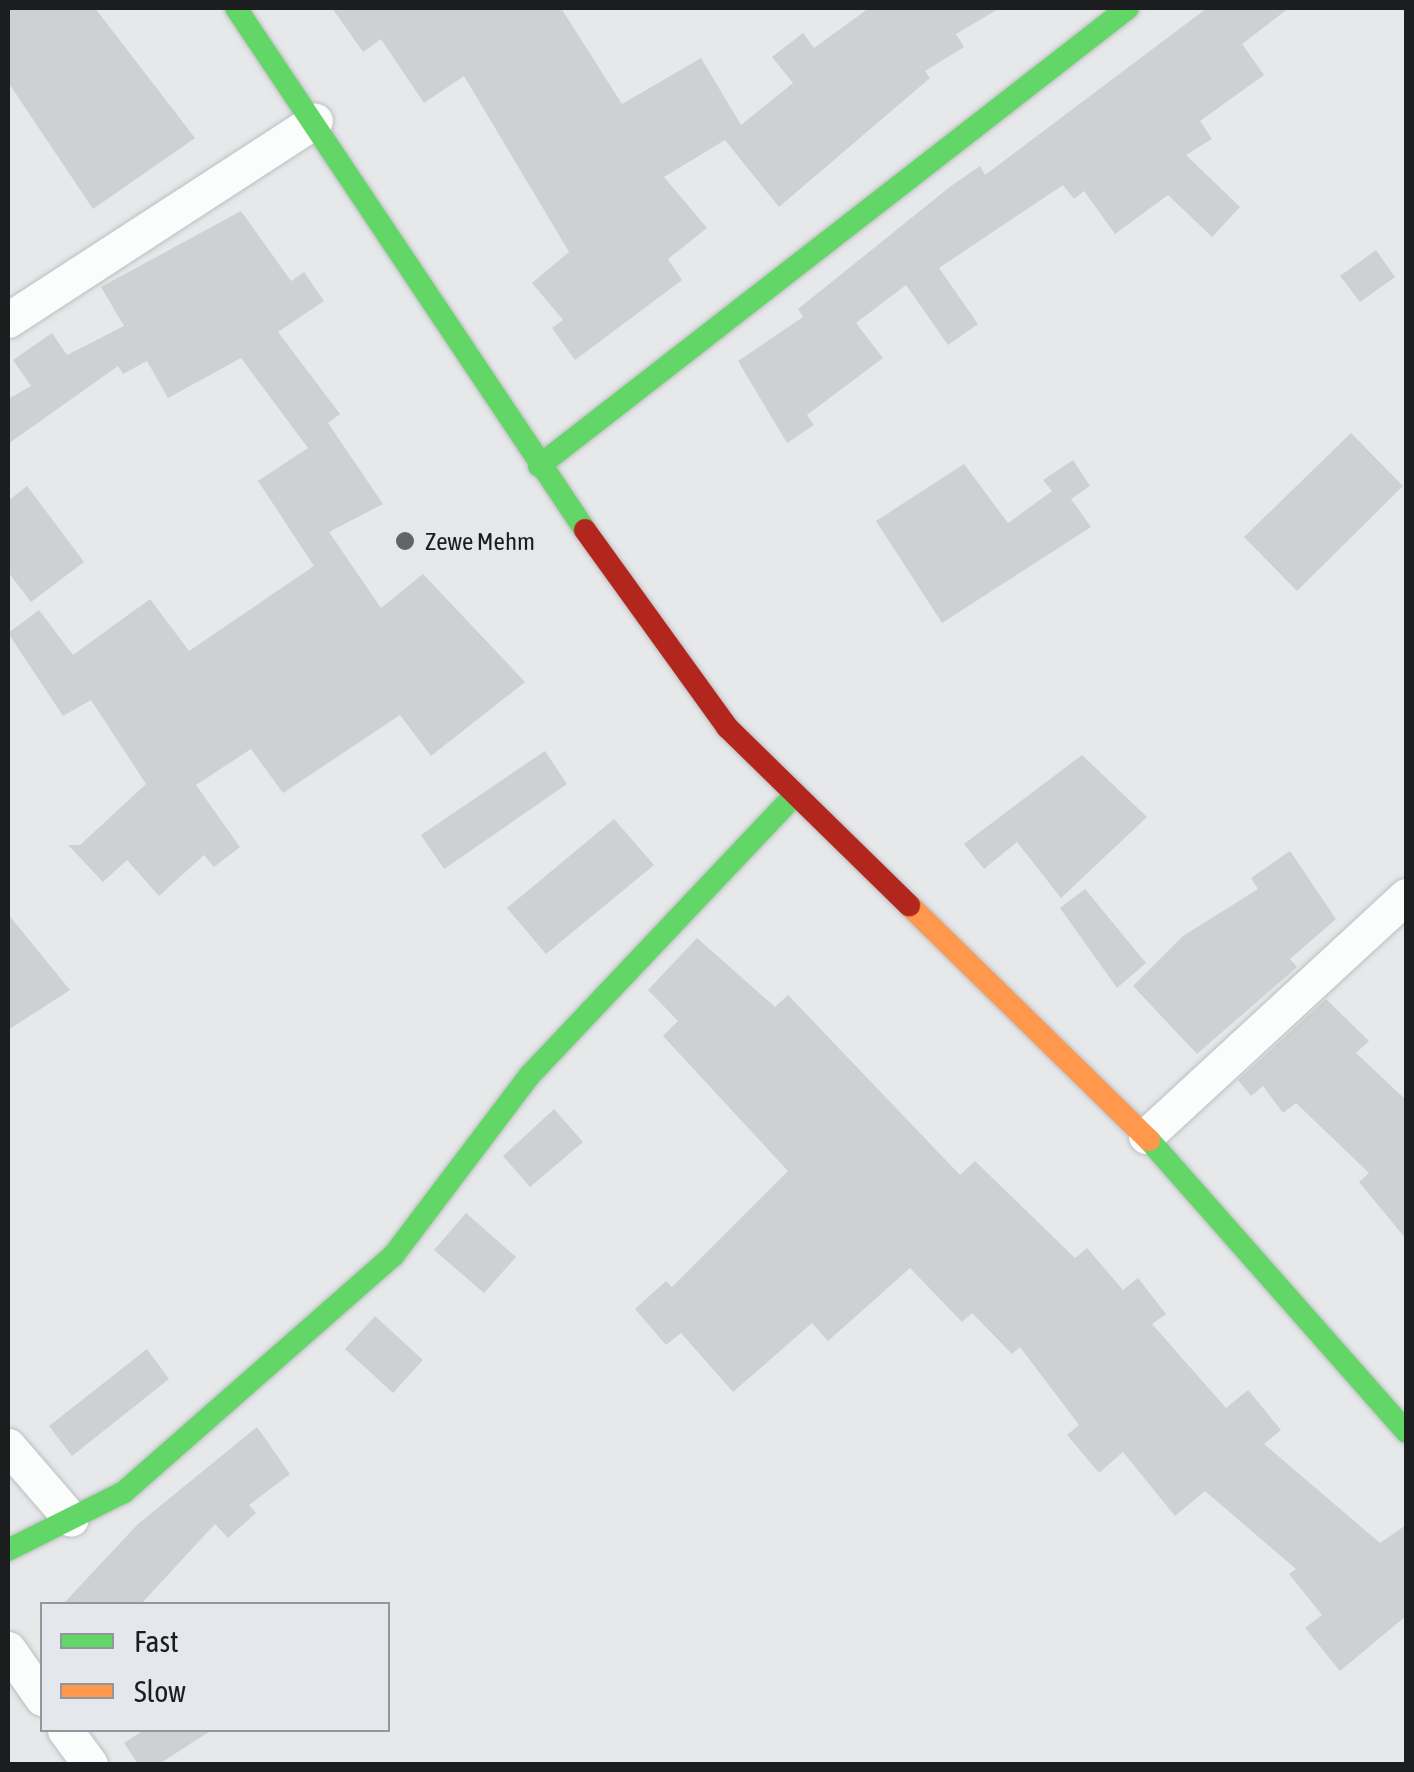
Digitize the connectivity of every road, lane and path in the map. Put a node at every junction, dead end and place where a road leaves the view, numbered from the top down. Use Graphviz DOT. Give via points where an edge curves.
graph roads {
  1 [pos="236,8"];
  2 [pos="1128,8"];
  3 [pos="315,120"];
  4 [pos="8,320"];
  5 [pos="539,466"];
  6 [pos="792,798"];
  7 [pos="1406,896"];
  8 [pos="1146,1136"];
  9 [pos="1406,1432"];
  10 [pos="8,1446"];
  11 [pos="71,1519"];
  12 [pos="8,1550"];
  13 [pos="8,1649"];
  14 [pos="40,1695"];
  15 [pos="66,1732"];
  16 [pos="90,1764"];
  1 -- 3 [label="main road"];
  2 -- 5 [label="main road"];
  3 -- 4 [label="street"];
  3 -- 5 [label="main road"];
  5 -- 6 [label="main road" via="727,727"];
  6 -- 8 [label="main road"];
  6 -- 11 [label="main road" via="530,1075 393,1256 124,1492"];
  7 -- 8 [label="street"];
  8 -- 9 [label="main road"];
  10 -- 11 [label="street"];
  11 -- 12 [label="main road"];
  13 -- 14 [label="street"];
  15 -- 16 [label="street"];
}
